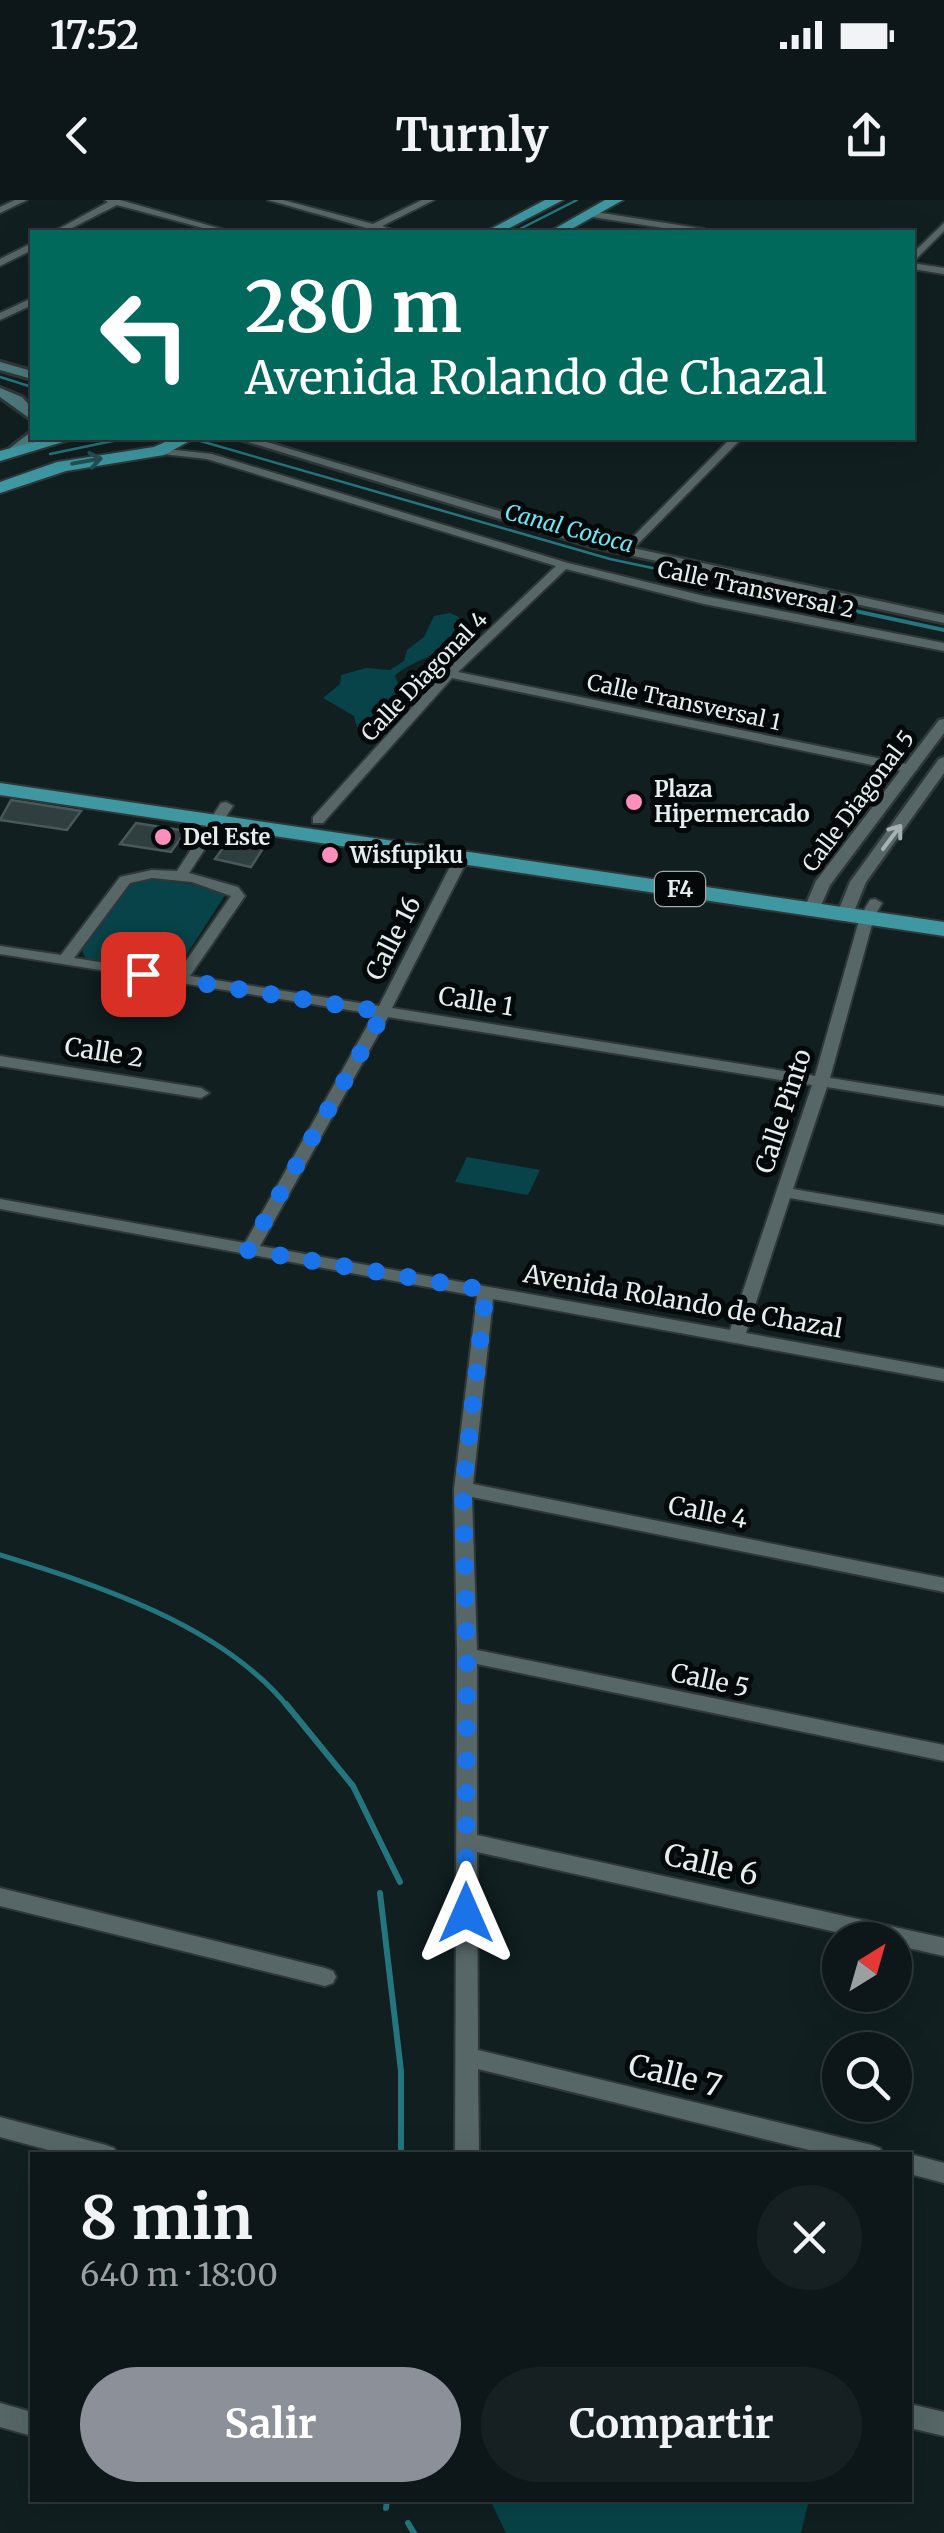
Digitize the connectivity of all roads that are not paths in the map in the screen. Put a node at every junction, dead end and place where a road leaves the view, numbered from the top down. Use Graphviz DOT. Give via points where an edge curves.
graph roads {
  1 [pos="22,200"];
  2 [pos="273,200"];
  3 [pos="314,200"];
  4 [pos="429,200"];
  5 [pos="556,200"];
  6 [pos="616,200"];
  7 [pos="113,201"];
  8 [pos="299,207"];
  9 [pos="0,210"];
  10 [pos="590,214"];
  11 [pos="188,222"];
  12 [pos="944,226"];
  13 [pos="373,227"];
  14 [pos="62,230"];
  15 [pos="171,230"];
  16 [pos="219,230"];
  17 [pos="385,230"];
  18 [pos="496,230"];
  19 [pos="560,230"];
  20 [pos="691,230"];
  21 [pos="30,247"];
  22 [pos="915,260"];
  23 [pos="0,263"];
  24 [pos="915,264"];
  25 [pos="944,271"];
  26 [pos="30,302"];
  27 [pos="0,317"];
  28 [pos="0,366"];
  29 [pos="28,371"];
  30 [pos="0,392"];
  31 [pos="30,414"];
  32 [pos="30,436"];
  33 [pos="60,440"];
  34 [pos="247,440"];
  35 [pos="735,440"];
  36 [pos="174,444"];
  37 [pos="8,454"];
  38 [pos="0,488"];
  39 [pos="626,550"];
  40 [pos="564,565"];
  41 [pos="944,619"];
  42 [pos="944,647"];
  43 [pos="449,674"];
  44 [pos="944,723"];
  45 [pos="944,762"];
  46 [pos="911,769"];
  47 [pos="0,773"];
  48 [pos="0,789"];
  49 [pos="221,814"];
  50 [pos="318,820"];
  51 [pos="462,857"];
  52 [pos="180,875"];
  53 [pos="815,901"];
  54 [pos="859,908"];
  55 [pos="944,913"];
  56 [pos="944,929"];
  57 [pos="0,950"];
  58 [pos="66,960"];
  59 [pos="180,980"];
  60 [pos="384,1012"];
  61 [pos="0,1060"];
  62 [pos="820,1081"];
  63 [pos="201,1093"];
  64 [pos="944,1101"];
  65 [pos="782,1192"];
  66 [pos="0,1204"];
  67 [pos="944,1220"];
  68 [pos="248,1250"];
  69 [pos="486,1290"];
  70 [pos="737,1334"];
  71 [pos="944,1375"];
  72 [pos="463,1489"];
  73 [pos="944,1584"];
  74 [pos="467,1655"];
  75 [pos="944,1753"];
  76 [pos="466,1841"];
  77 [pos="0,1898"];
  78 [pos="944,1948"];
  79 [pos="325,1977"];
  80 [pos="465,2056"];
  81 [pos="0,2127"];
  82 [pos="95,2152"];
  83 [pos="468,2152"];
  84 [pos="860,2152"];
  85 [pos="912,2165"];
  86 [pos="944,2173"];
  87 [pos="0,2415"];
  88 [pos="912,2416"];
  89 [pos="30,2423"];
  90 [pos="944,2424"];
  1 -- 9 [label="street"];
  2 -- 8 [label="street"];
  3 -- 8 [label="street"];
  4 -- 13 [label="street"];
  5 -- 18 [label="highway"];
  6 -- 10 [label="highway"];
  7 -- 11 [label="street"];
  7 -- 14 [label="street"];
  8 -- 13 [label="street"];
  10 -- 19 [label="highway"];
  10 -- 20 [label="street"];
  11 -- 15 [label="street"];
  11 -- 16 [label="street"];
  12 -- 22 [label="street"];
  13 -- 17 [label="street"];
  21 -- 23 [label="street"];
  24 -- 25 [label="street"];
  26 -- 27 [label="street"];
  28 -- 29 [label="main road"];
  30 -- 31 [label="main road"];
  32 -- 37 [label="main road"];
  33 -- 37 [label="highway"];
  34 -- 39 [label="street, Calle Transversal 2"];
  35 -- 39 [label="street"];
  38 -- 36 [label="highway, one-way" via="63,466"];
  36 -- 40 [label="street, Calle Transversal 2"];
  39 -- 41 [label="street, Calle Transversal 2"];
  40 -- 42 [label="street, Calle Transversal 2"];
  40 -- 43 [label="street, Calle Diagonal 4"];
  43 -- 46 [label="street, Calle Transversal 1"];
  43 -- 50 [label="street, Calle Diagonal 4"];
  44 -- 46 [label="street, Calle Diagonal 5"];
  54 -- 45 [label="street, Calle Diagonal 5, one-way"];
  46 -- 53 [label="street, Calle Diagonal 5"];
  47 -- 49 [label="highway, F4"];
  48 -- 49 [label="highway, F4"];
  49 -- 50 [label="highway, F4"];
  49 -- 51 [label="highway, F4"];
  49 -- 52 [label="street"];
  50 -- 53 [label="highway, F4"];
  51 -- 53 [label="highway, F4"];
  51 -- 60 [label="street, Calle 16"];
  52 -- 58 [label="street" via="125,880"];
  52 -- 59 [label="street" via="238,896"];
  53 -- 54 [label="highway, F4"];
  54 -- 55 [label="highway, F4"];
  54 -- 56 [label="highway, F4"];
  54 -- 62 [label="street, Calle Pinto"];
  57 -- 58 [label="street, Calle 1"];
  58 -- 59 [label="street, Calle 1"];
  59 -- 60 [label="street, Calle 1"];
  60 -- 62 [label="street, Calle 1"];
  60 -- 68 [label="street, Calle 16"];
  61 -- 63 [label="street, Calle 2"];
  62 -- 64 [label="street, Calle 1"];
  62 -- 65 [label="street, Calle Pinto"];
  65 -- 67 [label="street"];
  65 -- 70 [label="street, Calle Pinto"];
  66 -- 68 [label="street, Avenida Rolando de Chazal"];
  68 -- 69 [label="street, Avenida Rolando de Chazal"];
  69 -- 70 [label="street, Avenida Rolando de Chazal"];
  69 -- 72 [label="street"];
  70 -- 71 [label="street, Avenida Rolando de Chazal"];
  72 -- 73 [label="street, Calle 4"];
  72 -- 74 [label="street"];
  74 -- 75 [label="street, Calle 5"];
  74 -- 76 [label="street"];
  76 -- 78 [label="street, Calle 6"];
  76 -- 80 [label="street"];
  77 -- 79 [label="street"];
  80 -- 83 [label="street"];
  80 -- 84 [label="street, Calle 7"];
  81 -- 82 [label="street"];
  85 -- 86 [label="street"];
  87 -- 89 [label="street"];
  88 -- 90 [label="street"];
}
